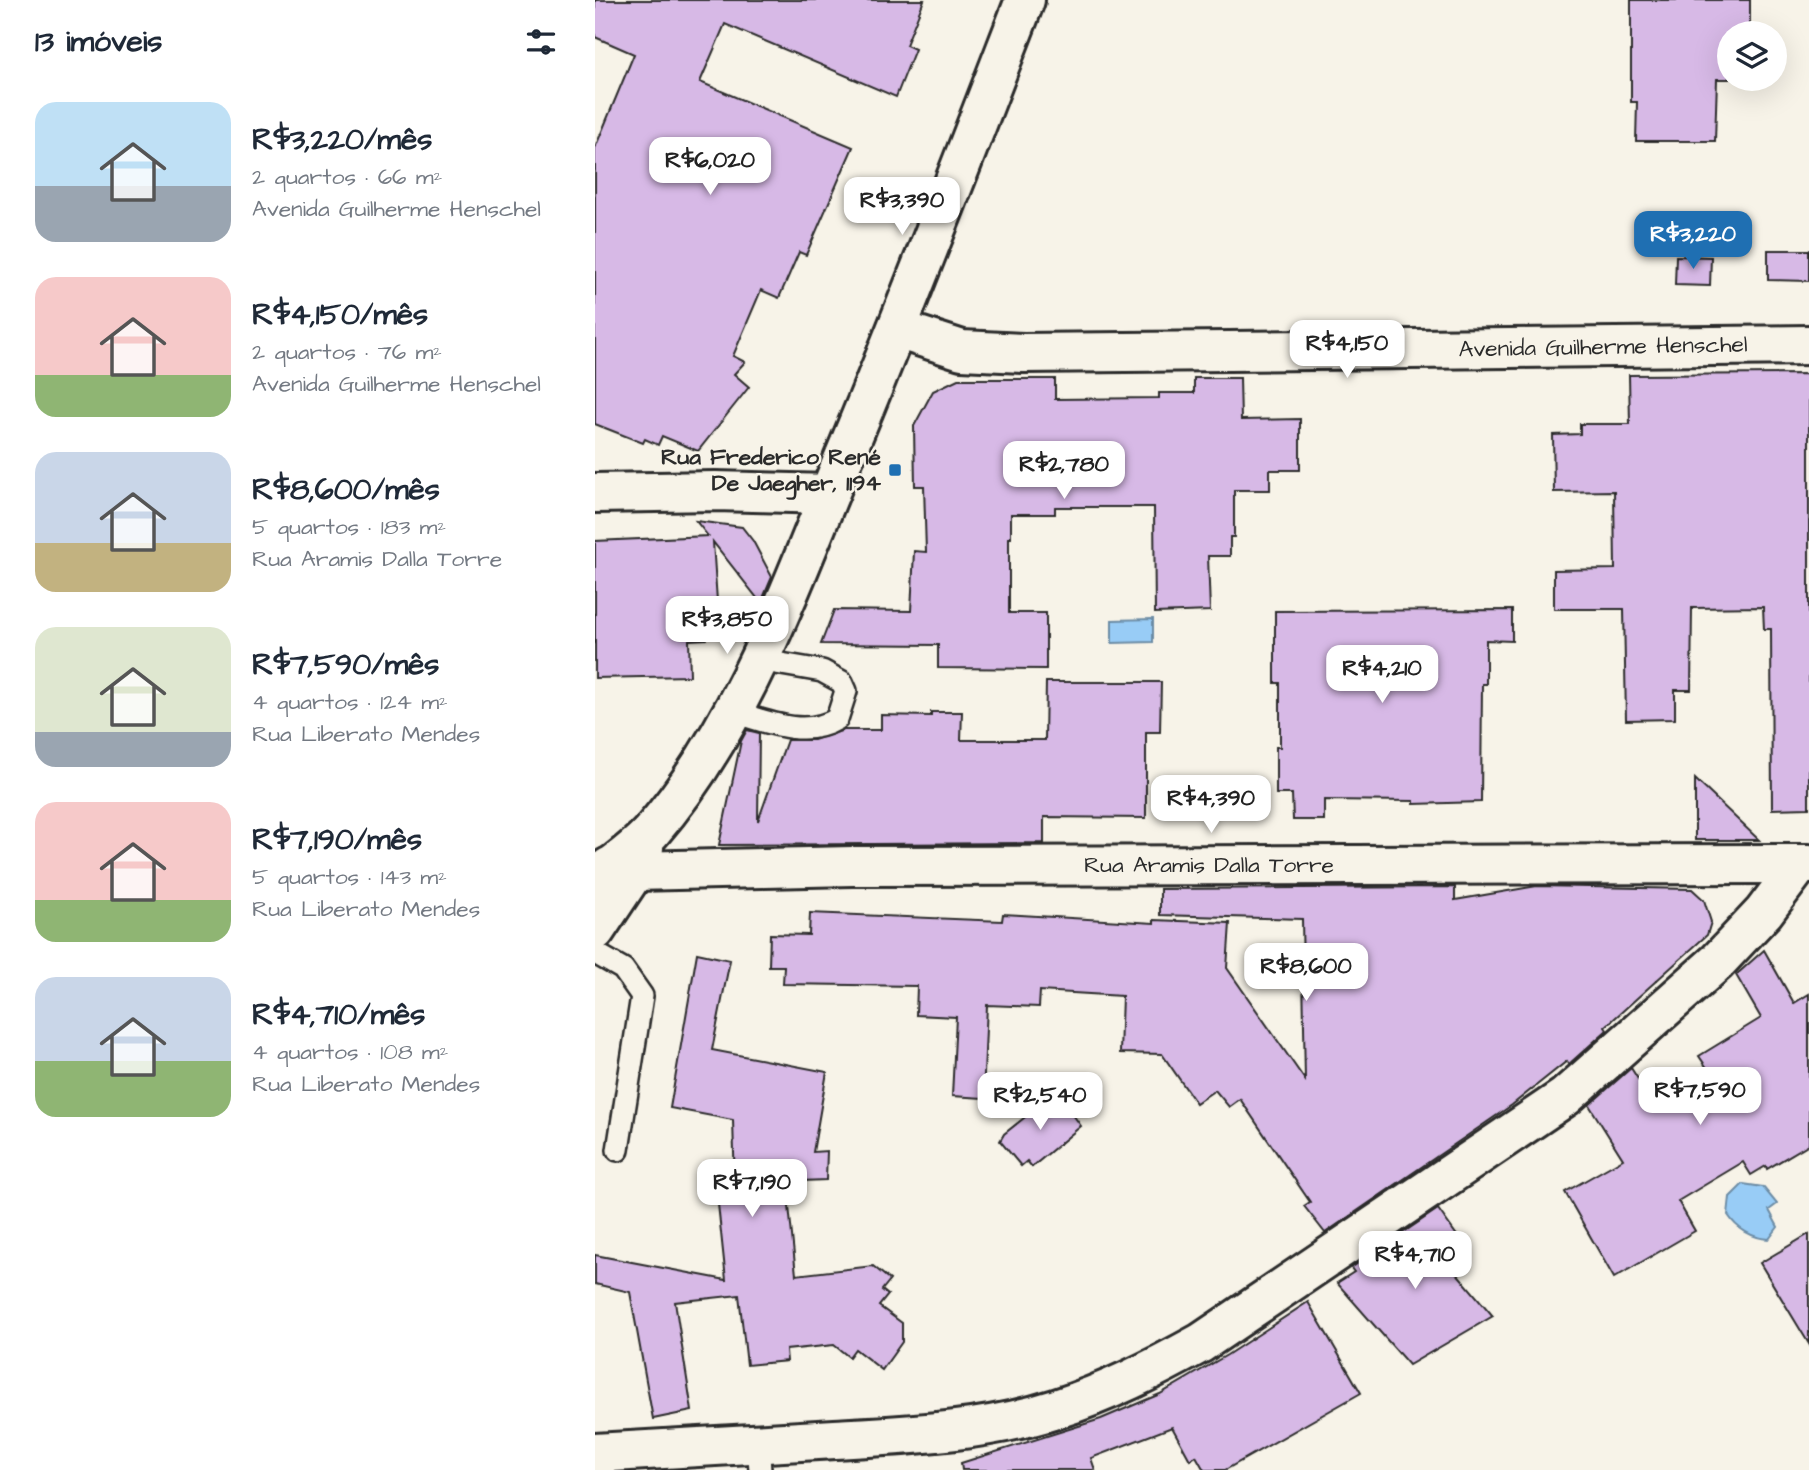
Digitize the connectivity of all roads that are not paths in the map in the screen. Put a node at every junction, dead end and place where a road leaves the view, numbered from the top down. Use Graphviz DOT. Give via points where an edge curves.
graph roads {
  1 [pos="1025,0"];
  2 [pos="897,329"];
  3 [pos="1809,345"];
  4 [pos="595,493"];
  5 [pos="829,494"];
  6 [pos="758,660"];
  7 [pos="731,711"];
  8 [pos="1805,864"];
  9 [pos="613,872"];
  10 [pos="595,931"];
  11 [pos="595,953"];
  12 [pos="618,1150"];
  13 [pos="595,1452"];
  14 [pos="759,1457"];
  1 -- 2 [label="street"];
  2 -- 3 [label="street, Avenida Guilherme Henschel" via="962,350 1023,353"];
  2 -- 5 [label="street"];
  4 -- 5 [label="street"];
  5 -- 6 [label="street"];
  6 -- 7 [label="street"];
  6 -- 7 [label="lane" via="821,671 842,682 846,691 837,719 823,727 789,728"];
  7 -- 9 [label="street" via="650,833"];
  8 -- 9 [label="street, Rua Aramis Dalla Torre" via="852,866"];
  8 -- 14 [label="street" via="1717,962 1565,1097 1201,1343 1115,1388 1054,1410 979,1427"];
  9 -- 10 [label="street"];
  11 -- 12 [label="lane" via="623,969 642,996"];
  13 -- 14 [label="street"];
}
